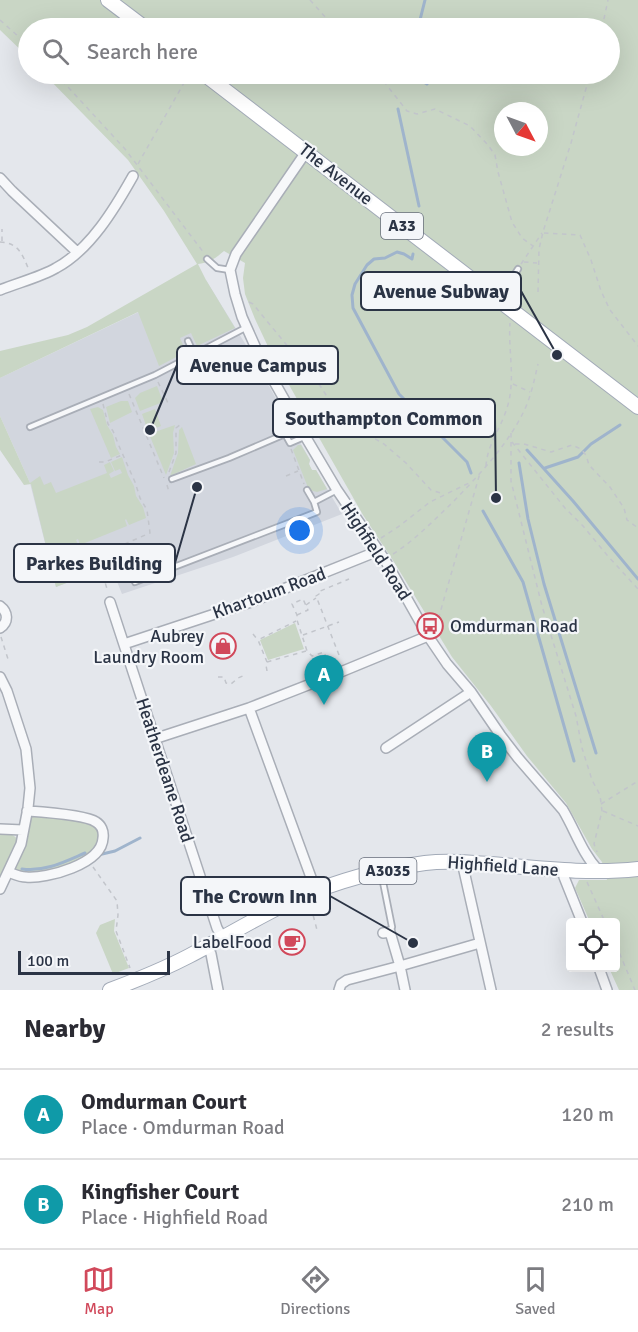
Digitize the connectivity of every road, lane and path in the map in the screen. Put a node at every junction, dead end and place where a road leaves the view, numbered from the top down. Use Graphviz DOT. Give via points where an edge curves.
graph roads {
  1 [pos="108,0"];
  2 [pos="310,0"];
  3 [pos="608,0"];
  4 [pos="132,18"];
  5 [pos="326,18"];
  6 [pos="604,18"];
  7 [pos="0,20"];
  8 [pos="18,36"];
  9 [pos="65,84"];
  10 [pos="183,84"];
  11 [pos="217,84"];
  12 [pos="386,84"];
  13 [pos="587,84"];
  14 [pos="306,152"];
  15 [pos="138,165"];
  16 [pos="133,176"];
  17 [pos="0,178"];
  18 [pos="2,229"];
  19 [pos="543,232"];
  20 [pos="1,242"];
  21 [pos="533,246"];
  22 [pos="77,252"];
  23 [pos="207,259"];
  24 [pos="522,262"];
  25 [pos="538,263"];
  26 [pos="518,269"];
  27 [pos="230,270"];
  28 [pos="32,278"];
  29 [pos="0,290"];
  30 [pos="538,292"];
  31 [pos="235,294"];
  32 [pos="498,300"];
  33 [pos="512,310"];
  34 [pos="247,327"];
  35 [pos="188,341"];
  36 [pos="638,346"];
  37 [pos="194,354"];
  38 [pos="538,364"];
  39 [pos="155,375"];
  40 [pos="512,384"];
  41 [pos="126,387"];
  42 [pos="532,392"];
  43 [pos="101,398"];
  44 [pos="168,403"];
  45 [pos="638,407"];
  46 [pos="181,424"];
  47 [pos="30,427"];
  48 [pos="511,433"];
  49 [pos="304,436"];
  50 [pos="511,440"];
  51 [pos="290,443"];
  52 [pos="514,444"];
  53 [pos="123,454"];
  54 [pos="99,462"];
  55 [pos="486,467"];
  56 [pos="299,471"];
  57 [pos="169,472"];
  58 [pos="480,473"];
  59 [pos="286,476"];
  60 [pos="172,479"];
  61 [pos="472,482"];
  62 [pos="307,490"];
  63 [pos="337,490"];
  64 [pos="169,492"];
  65 [pos="444,495"];
  66 [pos="314,502"];
  67 [pos="638,528"];
  68 [pos="375,547"];
  69 [pos="156,554"];
  70 [pos="385,560"];
  71 [pos="164,570"];
  72 [pos="103,572"];
  73 [pos="349,579"];
  74 [pos="135,582"];
  75 [pos="638,589"];
  76 [pos="317,598"];
  77 [pos="110,602"];
  78 [pos="306,604"];
  79 [pos="0,606"];
  80 [pos="297,615"];
  81 [pos="297,620"];
  82 [pos="339,622"];
  83 [pos="328,626"];
  84 [pos="0,628"];
  85 [pos="0,633"];
  86 [pos="253,634"];
  87 [pos="302,636"];
  88 [pos="428,636"];
  89 [pos="216,638"];
  90 [pos="258,640"];
  91 [pos="124,644"];
  92 [pos="235,650"];
  93 [pos="307,651"];
  94 [pos="339,654"];
  95 [pos="8,659"];
  96 [pos="267,662"];
  97 [pos="316,667"];
  98 [pos="267,671"];
  99 [pos="244,675"];
  100 [pos="0,677"];
  101 [pos="219,677"];
  102 [pos="471,692"];
  103 [pos="249,708"];
  104 [pos="154,739"];
  105 [pos="386,748"];
  106 [pos="638,781"];
  107 [pos="601,804"];
  108 [pos="27,811"];
  109 [pos="602,811"];
  110 [pos="638,826"];
  111 [pos="0,829"];
  112 [pos="23,830"];
  113 [pos="596,855"];
  114 [pos="88,860"];
  115 [pos="462,861"];
  116 [pos="638,869"];
  117 [pos="563,870"];
  118 [pos="598,870"];
  119 [pos="8,872"];
  120 [pos="585,878"];
  121 [pos="382,882"];
  122 [pos="0,889"];
  123 [pos="312,892"];
  124 [pos="581,918"];
  125 [pos="603,918"];
  126 [pos="317,930"];
  127 [pos="387,932"];
  128 [pos="222,937"];
  129 [pos="480,943"];
  130 [pos="207,946"];
  131 [pos="620,956"];
  132 [pos="400,966"];
  133 [pos="600,972"];
  134 [pos="135,980"];
  135 [pos="110,990"];
  136 [pos="218,990"];
  137 [pos="339,990"];
  138 [pos="405,990"];
  139 [pos="491,990"];
  140 [pos="607,990"];
  141 [pos="635,990"];
  1 -- 4 [label="main road"];
  2 -- 5 [label="path"];
  3 -- 6 [label="path"];
  7 -- 8 [label="path"];
  9 -- 15 [label="path"];
  10 -- 15 [label="path"];
  11 -- 14 [label="main road, The Avenue / A33"];
  12 -- 21 [label="path" via="407,111 417,114 435,109 470,126 488,145 495,155 512,222 522,238"];
  13 -- 19 [label="path"];
  14 -- 27 [label="street" via="236,254"];
  14 -- 32 [label="main road, The Avenue / A33"];
  15 -- 23 [label="path"];
  16 -- 22 [label="street" via="105,222"];
  17 -- 22 [label="street"];
  18 -- 20 [label="path"];
  19 -- 21 [label="path"];
  19 -- 25 [label="path"];
  19 -- 36 [label="path" via="580,235 610,310"];
  20 -- 28 [label="path" via="17,247"];
  21 -- 24 [label="path"];
  22 -- 28 [label="street" via="54,270"];
  23 -- 27 [label="lane"];
  24 -- 25 [label="path"];
  24 -- 26 [label="path"];
  25 -- 30 [label="path"];
  26 -- 32 [label="lane"];
  27 -- 31 [label="street, Highfield Road"];
  28 -- 29 [label="street"];
  31 -- 34 [label="street, Highfield Road"];
  31 -- 65 [label="path" via="253,304 321,387 341,419 384,444 431,490"];
  32 -- 33 [label="main road, The Avenue / A33"];
  33 -- 40 [label="path"];
  33 -- 45 [label="main road, The Avenue / A33"];
  34 -- 37 [label="lane"];
  34 -- 49 [label="street, Highfield Road"];
  35 -- 37 [label="lane"];
  37 -- 39 [label="lane"];
  38 -- 42 [label="path"];
  39 -- 41 [label="lane"];
  39 -- 44 [label="path"];
  40 -- 42 [label="path"];
  40 -- 55 [label="path" via="507,408 486,455"];
  41 -- 43 [label="lane"];
  41 -- 64 [label="path"];
  42 -- 48 [label="path"];
  43 -- 47 [label="lane"];
  43 -- 53 [label="path"];
  46 -- 57 [label="path" via="175,433 176,453"];
  48 -- 50 [label="path"];
  48 -- 55 [label="path"];
  49 -- 51 [label="lane"];
  49 -- 63 [label="street, Highfield Road"];
  50 -- 52 [label="path"];
  50 -- 107 [label="path" via="511,481 536,583"];
  51 -- 56 [label="path"];
  51 -- 60 [label="lane" via="285,434"];
  52 -- 67 [label="path" via="551,452 572,445 581,449 624,508 627,520"];
  52 -- 75 [label="path"];
  53 -- 54 [label="path"];
  53 -- 72 [label="path" via="147,510 150,533 97,556"];
  55 -- 58 [label="path"];
  56 -- 59 [label="path"];
  56 -- 62 [label="path"];
  58 -- 61 [label="path"];
  58 -- 88 [label="path" via="435,630"];
  61 -- 65 [label="path"];
  61 -- 70 [label="path" via="426,528"];
  62 -- 66 [label="lane"];
  63 -- 66 [label="lane"];
  63 -- 68 [label="street, Highfield Road"];
  65 -- 68 [label="path"];
  66 -- 71 [label="lane" via="316,512"];
  68 -- 70 [label="street, Highfield Road"];
  68 -- 91 [label="street, Khartoum Road" via="251,602"];
  69 -- 71 [label="lane"];
  70 -- 88 [label="street, Highfield Road"];
  71 -- 74 [label="lane"];
  72 -- 74 [label="path" via="109,570"];
  72 -- 77 [label="path"];
  73 -- 76 [label="path" via="318,592"];
  76 -- 78 [label="path"];
  76 -- 83 [label="path"];
  77 -- 91 [label="street, Heatherdeane Road"];
  78 -- 80 [label="path" via="308,610"];
  78 -- 80 [label="path" via="303,599 292,604"];
  79 -- 84 [label="street" via="7,618"];
  80 -- 81 [label="path"];
  81 -- 87 [label="path"];
  81 -- 90 [label="path"];
  82 -- 83 [label="path"];
  83 -- 87 [label="path"];
  83 -- 94 [label="path"];
  85 -- 95 [label="path"];
  86 -- 90 [label="path"];
  87 -- 93 [label="path"];
  88 -- 102 [label="street, Highfield Road"];
  88 -- 103 [label="street"];
  89 -- 92 [label="path" via="229,637"];
  90 -- 96 [label="path"];
  91 -- 104 [label="street, Heatherdeane Road"];
  93 -- 96 [label="path"];
  93 -- 97 [label="path" via="312,656 324,652 328,662"];
  96 -- 98 [label="path"];
  99 -- 101 [label="path" via="231,684"];
  100 -- 108 [label="street" via="26,749 30,779"];
  102 -- 105 [label="street"];
  102 -- 118 [label="street, Highfield Road" via="501,736 562,810 584,853"];
  103 -- 104 [label="street"];
  103 -- 123 [label="street"];
  104 -- 128 [label="street, Heatherdeane Road"];
  106 -- 107 [label="path"];
  107 -- 109 [label="path"];
  108 -- 112 [label="street"];
  108 -- 114 [label="street" via="98,823 103,841"];
  109 -- 110 [label="path"];
  109 -- 113 [label="path" via="594,839"];
  111 -- 112 [label="street"];
  112 -- 119 [label="street"];
  114 -- 119 [label="street" via="42,876 24,877"];
  114 -- 134 [label="path" via="117,901 116,931"];
  115 -- 117 [label="main road, Highfield Lane / A3035"];
  115 -- 123 [label="main road, Highfield Lane / A3035" via="422,864 363,876"];
  115 -- 129 [label="street"];
  116 -- 118 [label="main road, A3035"];
  117 -- 118 [label="main road, Highfield Lane / A3035"];
  117 -- 124 [label="street"];
  119 -- 122 [label="street"];
  120 -- 125 [label="path"];
  121 -- 127 [label="lane" via="392,927"];
  123 -- 126 [label="path"];
  123 -- 128 [label="main road, Highfield Lane / A3035"];
  127 -- 132 [label="street"];
  128 -- 130 [label="main road, Highfield Lane / A3035"];
  129 -- 132 [label="street"];
  129 -- 139 [label="street"];
  130 -- 134 [label="main road, Highfield Lane / A3035"];
  130 -- 136 [label="street"];
  131 -- 141 [label="path"];
  132 -- 137 [label="street" via="347,980"];
  132 -- 138 [label="street"];
  133 -- 140 [label="street"];
  134 -- 135 [label="main road, Highfield Lane / A3035"];
}
